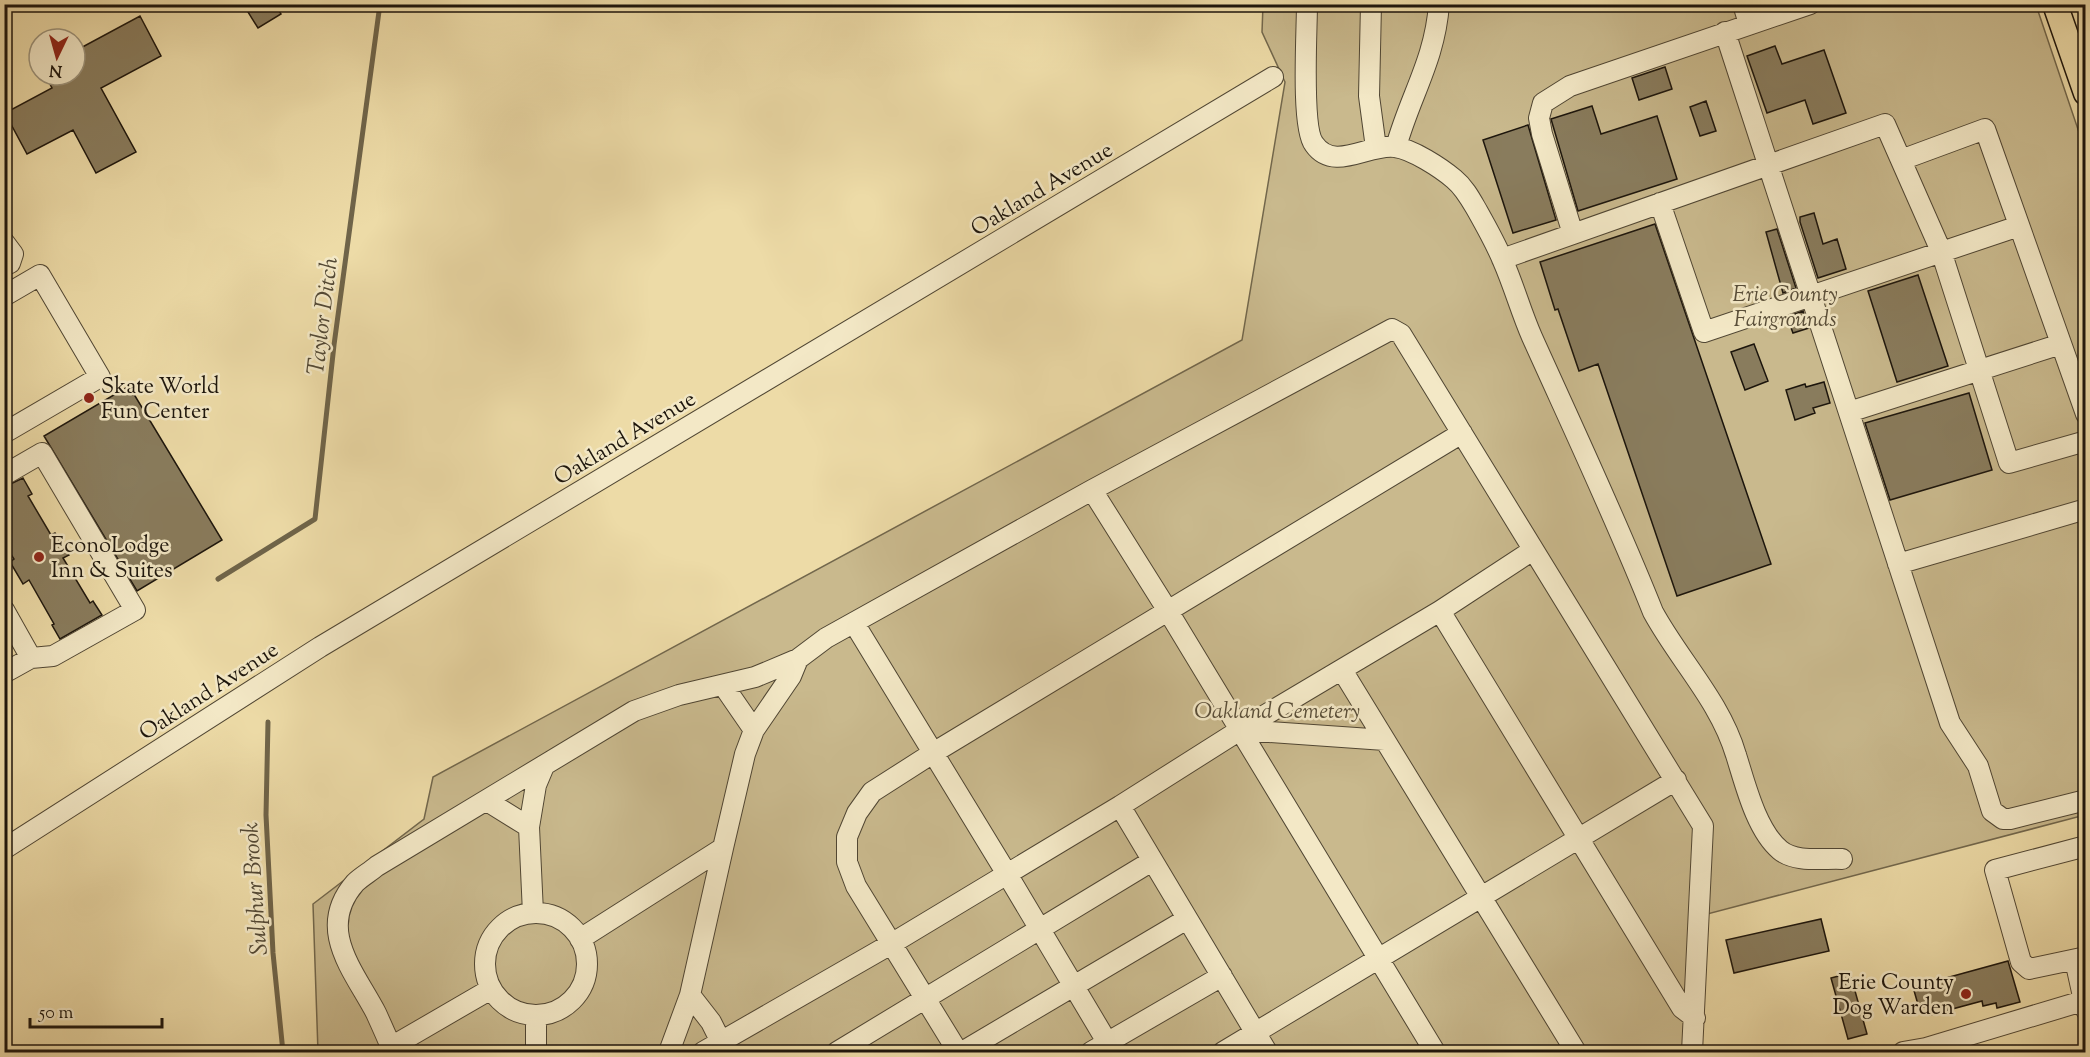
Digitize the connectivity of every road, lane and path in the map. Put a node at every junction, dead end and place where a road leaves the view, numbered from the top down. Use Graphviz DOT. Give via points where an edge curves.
graph roads {
  1 [pos="1307,4"];
  2 [pos="1371,4"];
  3 [pos="1439,4"];
  4 [pos="1743,4"];
  5 [pos="1810,4"];
  6 [pos="2055,4"];
  7 [pos="1749,24"];
  8 [pos="1725,32"];
  9 [pos="1274,76"];
  10 [pos="2085,93"];
  11 [pos="1396,147"];
  12 [pos="1376,148"];
  13 [pos="1902,160"];
  14 [pos="1768,165"];
  15 [pos="1660,203"];
  16 [pos="2019,226"];
  17 [pos="1573,234"];
  18 [pos="4,242"];
  19 [pos="1941,251"];
  20 [pos="1502,259"];
  21 [pos="4,266"];
  22 [pos="1810,295"];
  23 [pos="4,296"];
  24 [pos="2061,344"];
  25 [pos="1979,370"];
  26 [pos="1849,412"];
  27 [pos="2085,414"];
  28 [pos="4,433"];
  29 [pos="1462,433"];
  30 [pos="2085,441"];
  31 [pos="4,476"];
  32 [pos="1092,490"];
  33 [pos="2085,509"];
  34 [pos="1533,550"];
  35 [pos="1898,564"];
  36 [pos="4,609"];
  37 [pos="1168,611"];
  38 [pos="1440,611"];
  39 [pos="854,623"];
  40 [pos="32,658"];
  41 [pos="798,659"];
  42 [pos="1342,670"];
  43 [pos="4,673"];
  44 [pos="723,685"];
  45 [pos="754,730"];
  46 [pos="1240,730"];
  47 [pos="1384,740"];
  48 [pos="933,753"];
  49 [pos="544,766"];
  50 [pos="1676,780"];
  51 [pos="2085,800"];
  52 [pos="487,801"];
  53 [pos="1120,806"];
  54 [pos="529,827"];
  55 [pos="1578,839"];
  56 [pos="2085,846"];
  57 [pos="723,848"];
  58 [pos="4,849"];
  59 [pos="1842,859"];
  60 [pos="1152,861"];
  61 [pos="1007,874"];
  62 [pos="1481,897"];
  63 [pos="533,913"];
  64 [pos="1187,920"];
  65 [pos="1039,930"];
  66 [pos="580,939"];
  67 [pos="891,944"];
  68 [pos="2080,958"];
  69 [pos="1379,960"];
  70 [pos="1222,976"];
  71 [pos="1073,987"];
  72 [pos="491,989"];
  73 [pos="690,995"];
  74 [pos="926,999"];
  75 [pos="2085,1004"];
  76 [pos="537,1015"];
  77 [pos="1695,1018"];
  78 [pos="1255,1033"];
  79 [pos="716,1049"];
  80 [pos="1103,1049"];
  81 [pos="391,1050"];
  82 [pos="536,1053"];
  83 [pos="669,1053"];
  84 [pos="837,1053"];
  85 [pos="960,1053"];
  86 [pos="1223,1053"];
  87 [pos="1267,1053"];
  88 [pos="1435,1053"];
  89 [pos="1576,1053"];
  90 [pos="1692,1053"];
  91 [pos="1903,1053"];
  1 -- 12 [label="street" via="1306,118 1312,143 1337,157"];
  2 -- 12 [label="street" via="1370,96"];
  3 -- 11 [label="street" via="1432,50"];
  4 -- 7 [label="street"];
  5 -- 7 [label="street"];
  6 -- 10 [label="main road"];
  7 -- 8 [label="street"];
  8 -- 14 [label="street"];
  8 -- 17 [label="street" via="1570,86 1543,103 1539,118 1542,134"];
  9 -- 58 [label="street, Oakland Avenue" via="320,646"];
  11 -- 12 [label="street"];
  11 -- 20 [label="street" via="1454,179 1466,191"];
  13 -- 14 [label="street" via="1885,124"];
  13 -- 16 [label="street" via="1985,129"];
  13 -- 19 [label="street"];
  14 -- 15 [label="street"];
  14 -- 22 [label="street"];
  15 -- 17 [label="street"];
  15 -- 22 [label="street" via="1704,332"];
  16 -- 19 [label="street"];
  16 -- 24 [label="street"];
  17 -- 20 [label="street"];
  18 -- 21 [label="street" via="13,254"];
  19 -- 22 [label="street"];
  19 -- 25 [label="street"];
  20 -- 59 [label="street" via="1653,612 1720,718 1733,745 1752,808 1775,845 1786,854"];
  22 -- 26 [label="street"];
  23 -- 28 [label="street" via="40,275 100,377"];
  24 -- 25 [label="street"];
  24 -- 27 [label="street"];
  25 -- 26 [label="street"];
  25 -- 30 [label="street" via="2009,463"];
  26 -- 35 [label="street"];
  29 -- 32 [label="street" via="1401,334 1392,329"];
  29 -- 34 [label="street"];
  29 -- 37 [label="street"];
  31 -- 40 [label="street" via="42,453 135,610 53,656"];
  32 -- 37 [label="street"];
  32 -- 39 [label="street"];
  33 -- 35 [label="street"];
  34 -- 38 [label="street"];
  34 -- 50 [label="street"];
  35 -- 51 [label="street" via="1950,723 1978,766 1992,811 2010,819"];
  36 -- 40 [label="street"];
  37 -- 46 [label="street"];
  37 -- 48 [label="street"];
  38 -- 42 [label="street"];
  38 -- 55 [label="street"];
  39 -- 41 [label="street"];
  39 -- 48 [label="street"];
  40 -- 43 [label="street"];
  41 -- 44 [label="street"];
  41 -- 45 [label="street" via="791,676"];
  42 -- 46 [label="street"];
  42 -- 47 [label="street"];
  44 -- 45 [label="street"];
  44 -- 49 [label="street" via="634,711"];
  45 -- 57 [label="street" via="744,754"];
  46 -- 47 [label="street"];
  46 -- 53 [label="street"];
  46 -- 69 [label="street"];
  47 -- 62 [label="street"];
  48 -- 61 [label="street"];
  48 -- 67 [label="street" via="872,792 847,837 847,862 856,886"];
  49 -- 52 [label="street"];
  49 -- 54 [label="street" via="536,785"];
  50 -- 55 [label="street"];
  50 -- 77 [label="street" via="1703,826"];
  52 -- 54 [label="street"];
  52 -- 81 [label="street" via="377,866 355,883 342,903 337,920 339,942"];
  53 -- 60 [label="street"];
  53 -- 61 [label="street"];
  54 -- 63 [label="street"];
  55 -- 62 [label="street"];
  55 -- 77 [label="street" via="1682,1008"];
  56 -- 68 [label="street" via="1995,870 2021,962 2029,969"];
  57 -- 66 [label="street"];
  57 -- 73 [label="street"];
  60 -- 64 [label="street"];
  60 -- 65 [label="street"];
  61 -- 65 [label="street"];
  61 -- 67 [label="street"];
  62 -- 69 [label="street"];
  62 -- 89 [label="street"];
  63 -- 66 [label="street" via="562,920"];
  63 -- 72 [label="street" via="514,917 500,926 490,940 485,973"];
  64 -- 70 [label="street"];
  64 -- 71 [label="street"];
  65 -- 71 [label="street"];
  65 -- 74 [label="street"];
  66 -- 76 [label="street" via="587,961 578,993 566,1005"];
  67 -- 74 [label="street"];
  67 -- 79 [label="street"];
  68 -- 75 [label="street"];
  69 -- 78 [label="street"];
  69 -- 88 [label="street"];
  70 -- 78 [label="street"];
  70 -- 80 [label="street"];
  71 -- 80 [label="street"];
  71 -- 85 [label="street"];
  72 -- 76 [label="street" via="502,1003"];
  72 -- 81 [label="street"];
  73 -- 79 [label="street" via="711,1022"];
  73 -- 83 [label="street"];
  74 -- 84 [label="street"];
  74 -- 85 [label="street"];
  75 -- 91 [label="street"];
  76 -- 82 [label="street"];
  77 -- 90 [label="street"];
  78 -- 86 [label="street"];
  78 -- 87 [label="street"];
}
